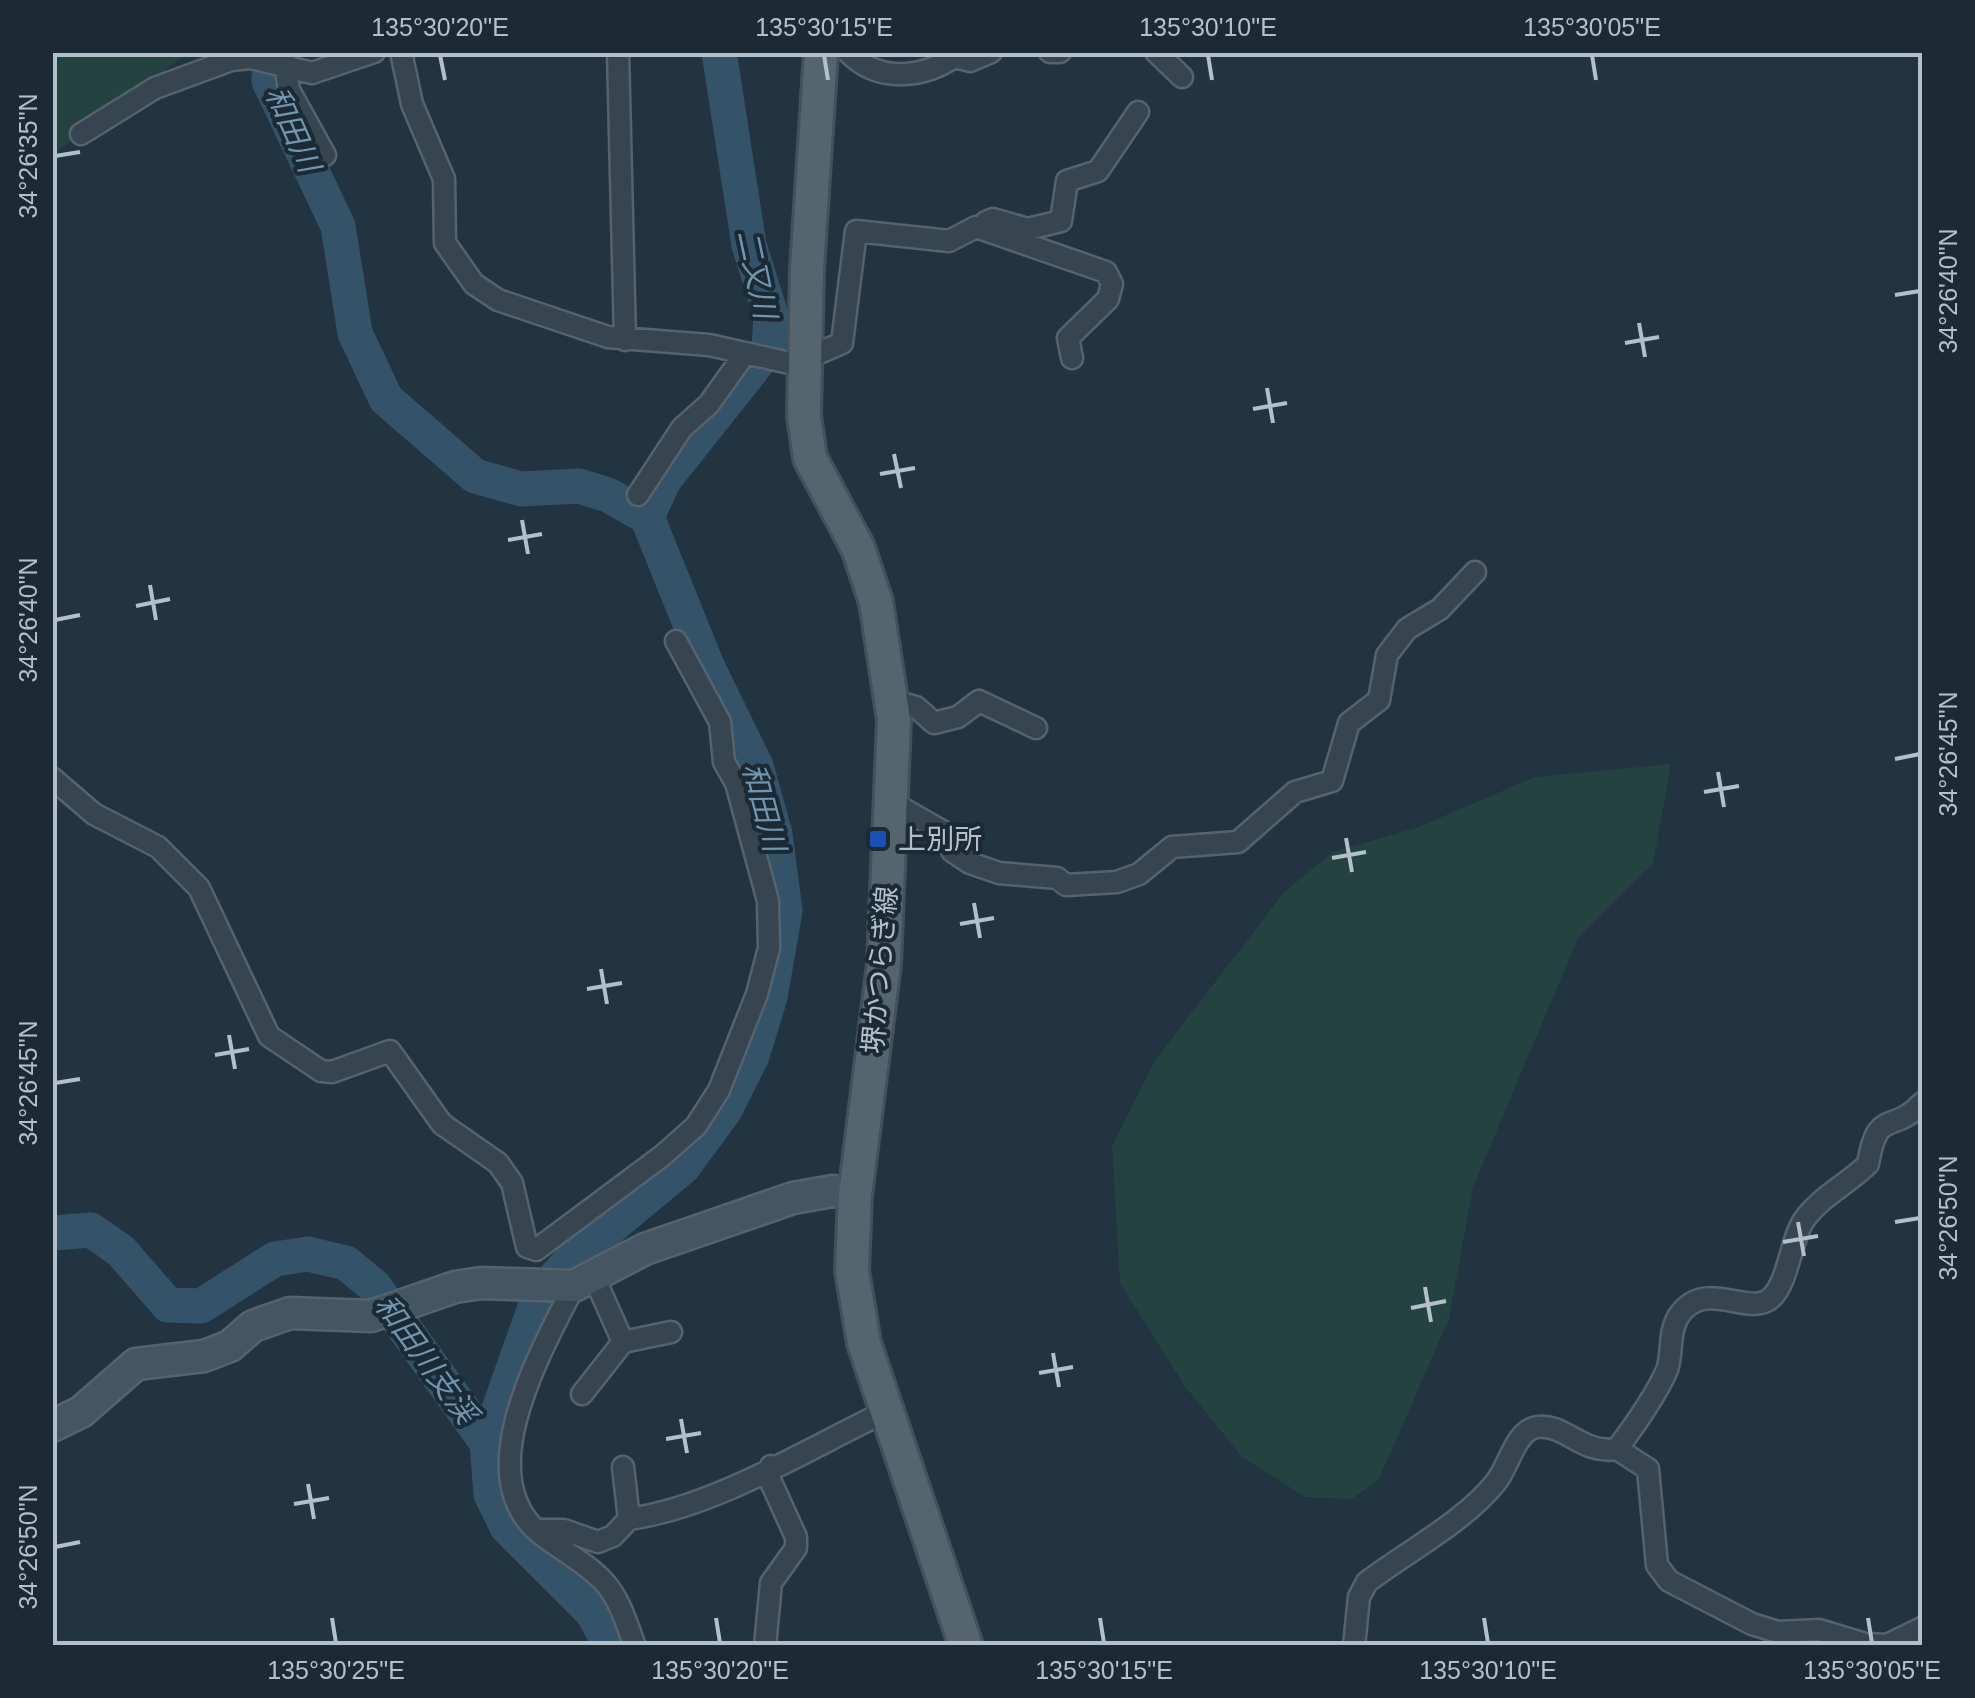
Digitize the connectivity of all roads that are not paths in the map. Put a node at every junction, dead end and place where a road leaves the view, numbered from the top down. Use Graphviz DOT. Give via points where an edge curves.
graph roads {
  1 [pos="374,52"];
  2 [pos="401,52"];
  3 [pos="618,52"];
  4 [pos="821,52"];
  5 [pos="848,52"];
  6 [pos="991,52"];
  7 [pos="1050,52"];
  8 [pos="1060,52"];
  9 [pos="1156,52"];
  10 [pos="959,54"];
  11 [pos="285,60"];
  12 [pos="1182,77"];
  13 [pos="1138,112"];
  14 [pos="82,134"];
  15 [pos="325,155"];
  16 [pos="976,227"];
  17 [pos="625,340"];
  18 [pos="744,355"];
  19 [pos="1072,358"];
  20 [pos="803,363"];
  21 [pos="638,496"];
  22 [pos="1475,572"];
  23 [pos="676,640"];
  24 [pos="892,700"];
  25 [pos="1036,728"];
  26 [pos="52,778"];
  27 [pos="892,802"];
  28 [pos="1922,1103"];
  29 [pos="855,1195"];
  30 [pos="536,1250"];
  31 [pos="515,1282"];
  32 [pos="576,1284"];
  33 [pos="671,1332"];
  34 [pos="624,1342"];
  35 [pos="582,1394"];
  36 [pos="887,1411"];
  37 [pos="52,1426"];
  38 [pos="1617,1448"];
  39 [pos="772,1466"];
  40 [pos="623,1468"];
  41 [pos="629,1520"];
  42 [pos="536,1530"];
  43 [pos="1922,1628"];
  44 [pos="635,1646"];
  45 [pos="764,1646"];
  46 [pos="966,1646"];
  47 [pos="1354,1646"];
  1 -- 11 [label="street" via="327,71"];
  2 -- 17 [label="street" via="412,104 444,179 445,243 456,264 498,300"];
  3 -- 17 [label="street"];
  4 -- 20 [label="main road, 堺かつらぎ線"];
  5 -- 10 [label="street" via="864,69 890,76"];
  6 -- 10 [label="street" via="970,61"];
  7 -- 8 [label="street"];
  9 -- 12 [label="street"];
  11 -- 14 [label="street" via="232,60 155,88"];
  11 -- 15 [label="street" via="289,90"];
  13 -- 16 [label="street" via="1098,171 1067,181 1060,221 1028,229 993,219"];
  16 -- 19 [label="street" via="1106,272 1112,284 1108,298 1068,338"];
  16 -- 20 [label="street" via="949,241 856,231 842,344"];
  17 -- 18 [label="street" via="709,345"];
  18 -- 20 [label="street"];
  18 -- 21 [label="street" via="710,404 682,428"];
  20 -- 24 [label="main road, 堺かつらぎ線" via="810,458 858,548 876,602"];
  22 -- 27 [label="street" via="1440,609 1407,629 1387,655 1378,700 1349,723 1332,782 1295,792 1238,842 1172,848 1139,874 1066,885 970,863 952,851 944,832"];
  23 -- 30 [label="street" via="720,722 724,762 736,783 768,902 769,948 719,1090 696,1126"];
  24 -- 25 [label="street" via="916,707 934,723 958,717 979,701"];
  24 -- 27 [label="main road, 堺かつらぎ線"];
  26 -- 30 [label="street" via="94,814 158,847 199,888 269,1036 321,1071 390,1051 442,1124 498,1162 512,1183 527,1247"];
  27 -- 29 [label="main road, 堺かつらぎ線" via="884,964"];
  28 -- 38 [label="street" via="1912,1115 1880,1126 1868,1164 1802,1223 1774,1296 1763,1302 1710,1297 1679,1317 1669,1365"];
  29 -- 32 [label="street" via="833,1191 793,1198 645,1248"];
  29 -- 36 [label="main road, 堺かつらぎ線" via="852,1271 864,1342"];
  30 -- 31 [label="street"];
  31 -- 32 [label="street"];
  31 -- 37 [label="street" via="454,1286 371,1316 290,1313 204,1356 136,1364 81,1412"];
  32 -- 34 [label="street"];
  32 -- 42 [label="street" via="536,1362 507,1463 517,1510"];
  33 -- 34 [label="street"];
  34 -- 35 [label="street"];
  36 -- 39 [label="street"];
  36 -- 46 [label="main road, 堺かつらぎ線"];
  38 -- 43 [label="street" via="1648,1469 1657,1565 1669,1581 1778,1632 1819,1630 1887,1645"];
  38 -- 47 [label="street" via="1580,1445 1554,1428 1524,1434 1497,1481 1475,1502 1366,1582"];
  39 -- 41 [label="street" via="687,1506"];
  39 -- 45 [label="street" via="770,1480 796,1548 771,1584"];
  40 -- 41 [label="street"];
  41 -- 42 [label="street" via="598,1542 564,1530"];
  42 -- 44 [label="street" via="606,1583"];
}
